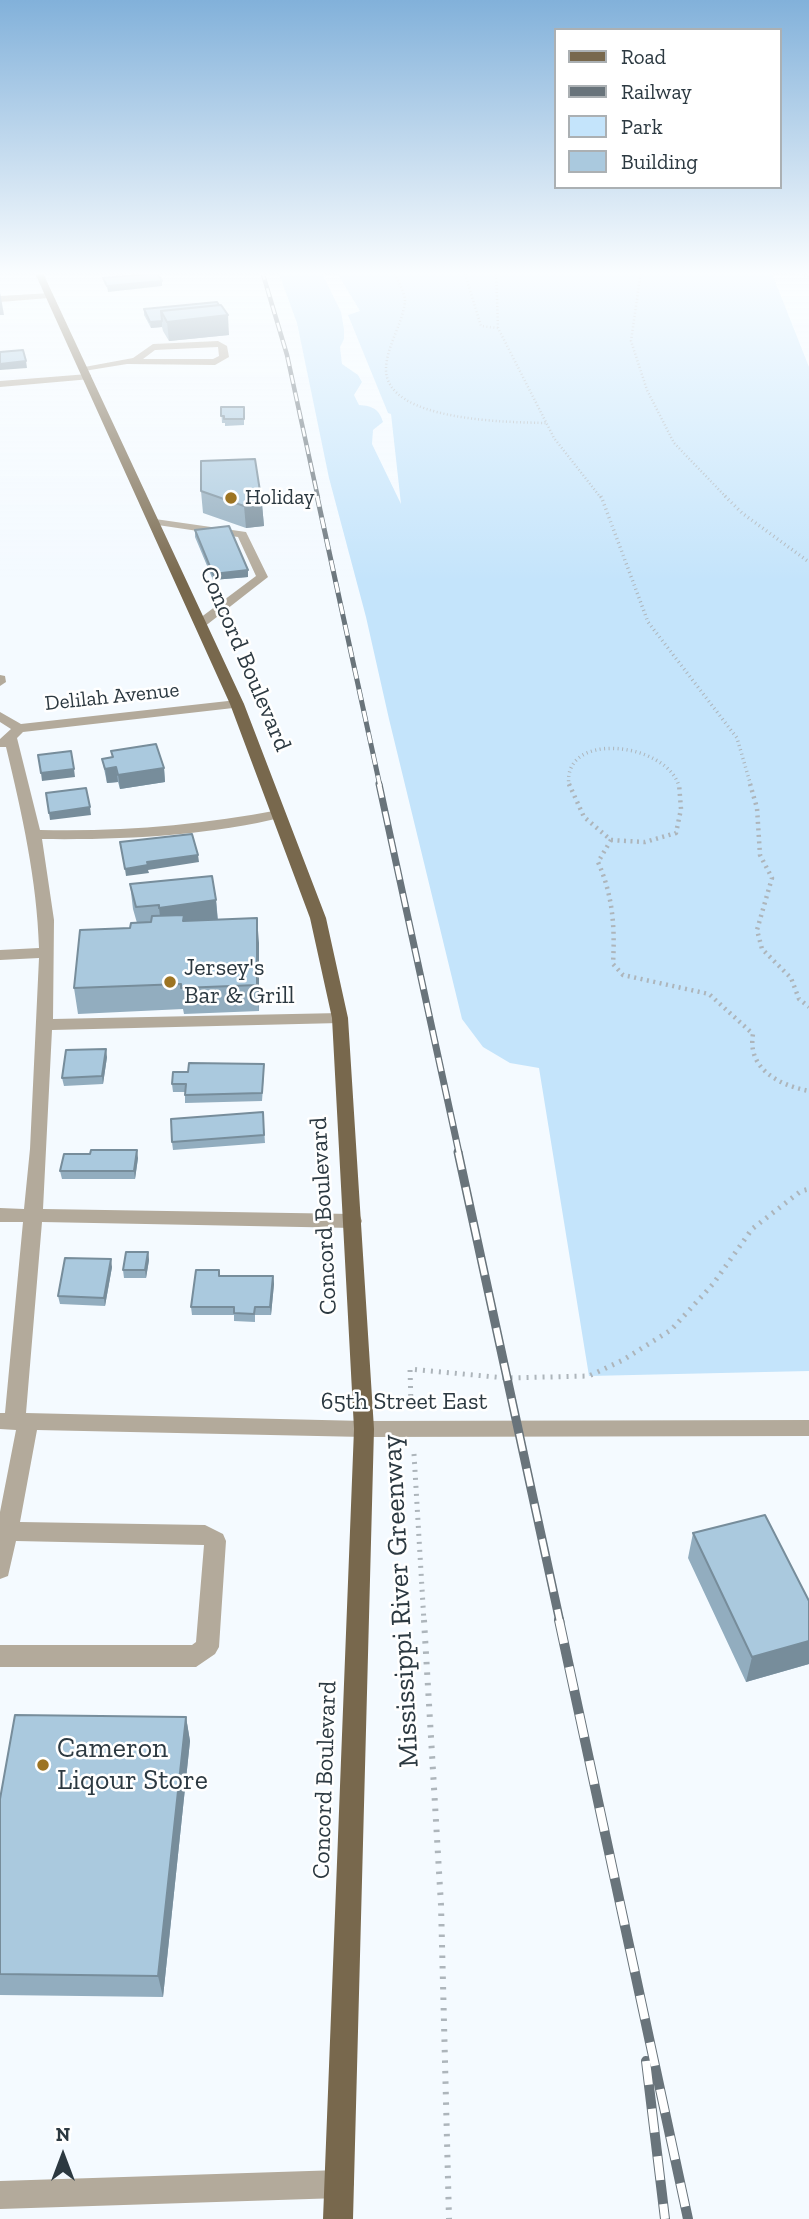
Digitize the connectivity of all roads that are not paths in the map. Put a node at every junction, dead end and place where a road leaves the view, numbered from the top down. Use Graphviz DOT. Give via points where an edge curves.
graph roads {
  1 [pos="68,375"];
  2 [pos="87,375"];
  3 [pos="0,384"];
  4 [pos="155,522"];
  5 [pos="200,624"];
  6 [pos="237,704"];
  7 [pos="0,716"];
  8 [pos="10,737"];
  9 [pos="279,814"];
  10 [pos="34,834"];
  11 [pos="47,953"];
  12 [pos="0,956"];
  13 [pos="341,1018"];
  14 [pos="45,1025"];
  15 [pos="0,1215"];
  16 [pos="31,1215"];
  17 [pos="353,1221"];
  18 [pos="14,1421"];
  19 [pos="809,1426"];
  20 [pos="364,1429"];
  21 [pos="7,1531"];
  22 [pos="0,1569"];
  23 [pos="0,1656"];
  24 [pos="340,2184"];
  25 [pos="0,2195"];
  26 [pos="338,2219"];
  1 -- 3 [label="street"];
  2 -- 4 [label="main road, Concord Boulevard"];
  4 -- 5 [label="main road, Concord Boulevard"];
  4 -- 5 [label="street" via="242,534 262,577"];
  5 -- 6 [label="main road, Concord Boulevard"];
  6 -- 8 [label="street, Delilah Avenue"];
  6 -- 9 [label="main road, Concord Boulevard"];
  7 -- 8 [label="street"];
  8 -- 10 [label="street"];
  9 -- 10 [label="street" via="146,833"];
  9 -- 13 [label="main road, Concord Boulevard" via="318,918"];
  10 -- 11 [label="street"];
  11 -- 12 [label="street"];
  11 -- 14 [label="street"];
  13 -- 14 [label="street"];
  13 -- 17 [label="main road, Concord Boulevard"];
  14 -- 16 [label="street"];
  15 -- 16 [label="street"];
  16 -- 17 [label="street"];
  16 -- 18 [label="street"];
  17 -- 20 [label="main road, Concord Boulevard"];
  18 -- 20 [label="street, 65th Street East"];
  18 -- 21 [label="street"];
  19 -- 20 [label="street, 65th Street East"];
  20 -- 24 [label="main road, Concord Boulevard"];
  21 -- 22 [label="street"];
  21 -- 23 [label="street" via="205,1534 215,1541 207,1647 196,1656"];
  24 -- 25 [label="street"];
  24 -- 26 [label="main road, Concord Boulevard"];
}
